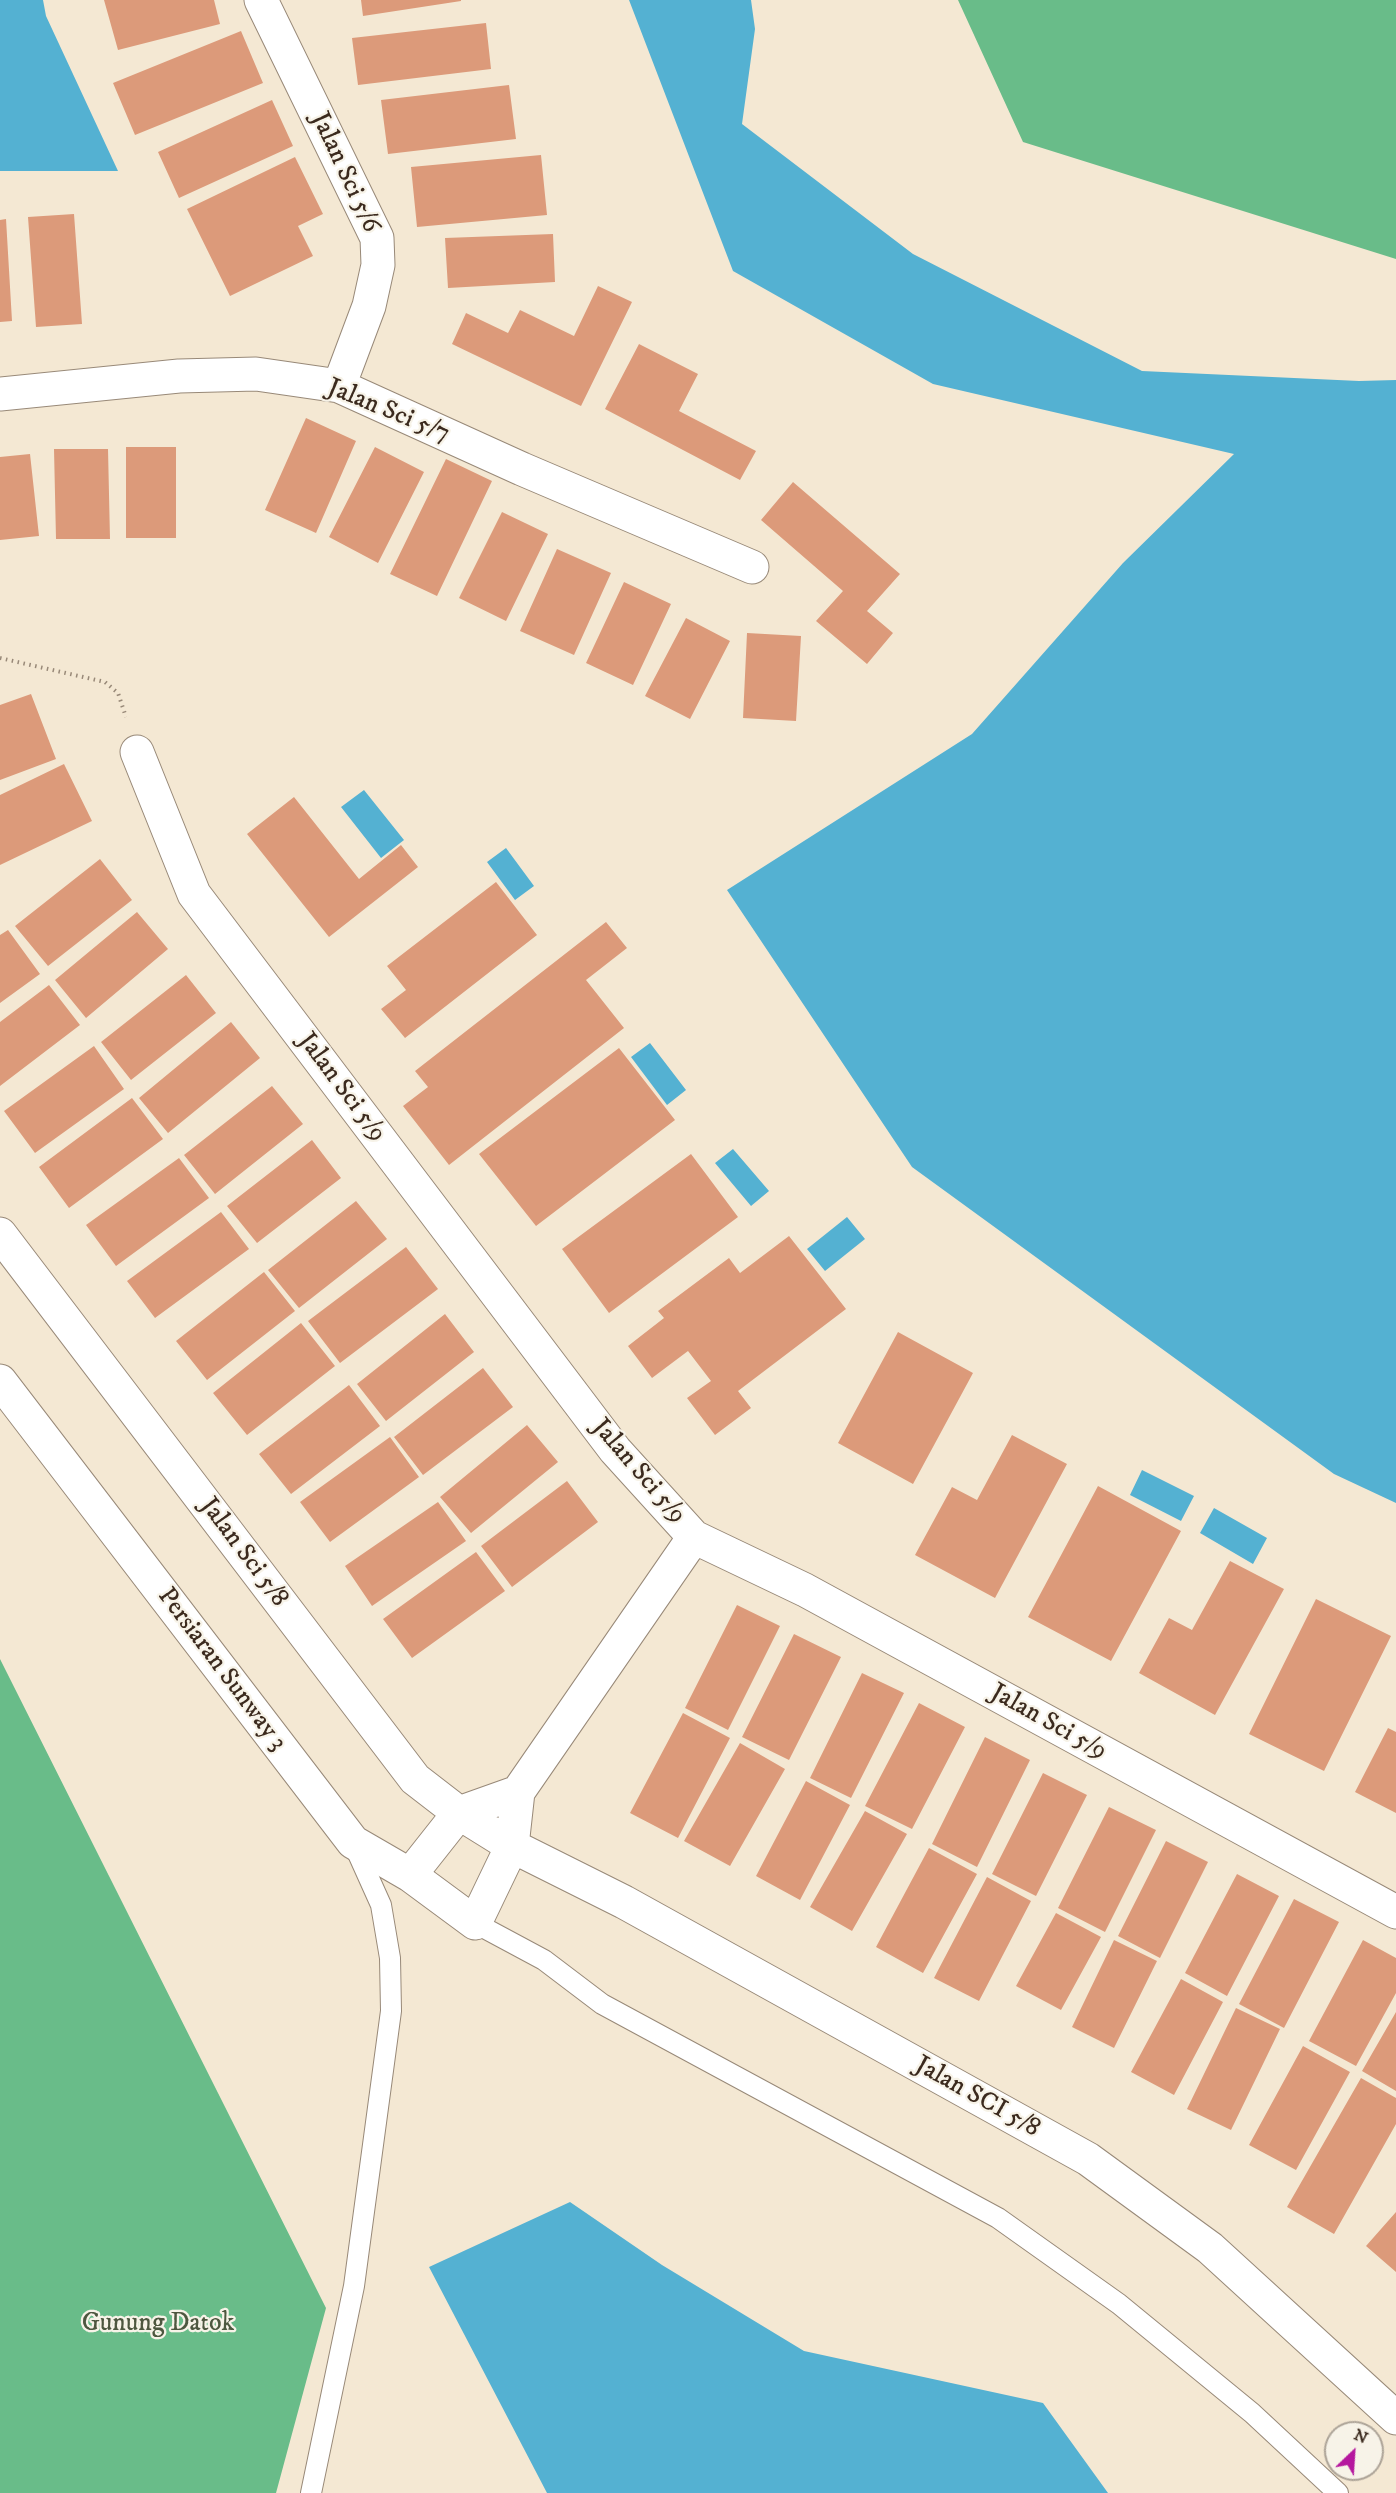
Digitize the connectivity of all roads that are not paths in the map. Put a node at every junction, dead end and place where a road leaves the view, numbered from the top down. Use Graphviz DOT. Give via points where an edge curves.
graph roads {
  1 [pos="261,0"];
  2 [pos="339,386"];
  3 [pos="0,394"];
  4 [pos="752,567"];
  5 [pos="137,752"];
  6 [pos="0,1234"];
  7 [pos="0,1381"];
  8 [pos="694,1537"];
  9 [pos="518,1792"];
  10 [pos="459,1813"];
  11 [pos="353,1842"];
  12 [pos="512,1846"];
  13 [pos="410,1875"];
  14 [pos="1396,1912"];
  15 [pos="475,1923"];
  16 [pos="1396,2418"];
  17 [pos="311,2493"];
  18 [pos="1338,2493"];
  1 -- 2 [label="street, Jalan Sci 5/6" via="377,238 378,265 369,306"];
  2 -- 3 [label="street, Jalan Sci 5/7" via="256,374 179,376"];
  2 -- 4 [label="street, Jalan Sci 5/7"];
  5 -- 8 [label="street, Jalan Sci 5/9" via="194,894 615,1450"];
  6 -- 10 [label="street, Jalan Sci 5/8" via="415,1779"];
  7 -- 11 [label="street, Persiaran Sunway 3"];
  8 -- 9 [label="street"];
  8 -- 14 [label="street, Jalan Sci 5/9" via="805,1590"];
  9 -- 10 [label="street"];
  9 -- 12 [label="street"];
  10 -- 12 [label="street, Jalan Sci 5/8"];
  10 -- 13 [label="street"];
  11 -- 13 [label="street, Persiaran Sunway 3"];
  11 -- 17 [label="lane" via="381,1905 390,1958 391,2011 354,2286"];
  12 -- 15 [label="street"];
  12 -- 16 [label="street, Jalan SCI 5/8" via="624,1902 1089,2159 1210,2248"];
  13 -- 15 [label="street, Persiaran Sunway 3"];
  15 -- 18 [label="lane" via="544,1960 602,2004 998,2218 1119,2304 1252,2413"];
}
